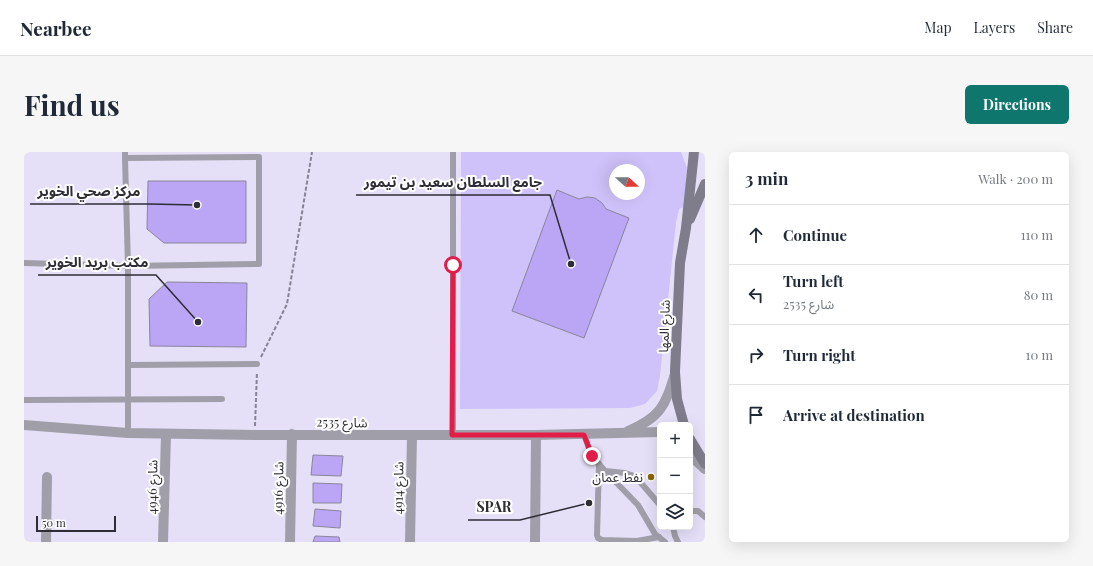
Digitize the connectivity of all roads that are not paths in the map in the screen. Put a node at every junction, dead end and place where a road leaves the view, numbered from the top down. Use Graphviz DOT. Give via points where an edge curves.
graph roads {
  1 [pos="453,152"];
  2 [pos="694,152"];
  3 [pos="125,155"];
  4 [pos="705,184"];
  5 [pos="686,228"];
  6 [pos="24,263"];
  7 [pos="128,266"];
  8 [pos="257,364"];
  9 [pos="128,365"];
  10 [pos="675,372"];
  11 [pos="222,399"];
  12 [pos="24,400"];
  13 [pos="128,400"];
  14 [pos="683,422"];
  15 [pos="24,425"];
  16 [pos="657,432"];
  17 [pos="128,433"];
  18 [pos="166,434"];
  19 [pos="292,434"];
  20 [pos="621,434"];
  21 [pos="412,435"];
  22 [pos="452,435"];
  23 [pos="536,435"];
  24 [pos="584,435"];
  25 [pos="657,440"];
  26 [pos="693,445"];
  27 [pos="693,458"];
  28 [pos="599,464"];
  29 [pos="705,464"];
  30 [pos="705,469"];
  31 [pos="605,471"];
  32 [pos="47,477"];
  33 [pos="657,502"];
  34 [pos="693,511"];
  35 [pos="705,517"];
  36 [pos="674,530"];
  37 [pos="659,537"];
  38 [pos="46,542"];
  39 [pos="164,542"];
  40 [pos="290,542"];
  41 [pos="410,542"];
  42 [pos="535,542"];
  43 [pos="665,542"];
  44 [pos="678,542"];
  1 -- 22 [label="lane"];
  2 -- 5 [label="street, شارع المها"];
  3 -- 7 [label="lane"];
  3 -- 7 [label="lane" via="259,157 259,264"];
  4 -- 5 [label="street, شارع المها"];
  5 -- 10 [label="street, شارع المها" via="680,263"];
  6 -- 7 [label="lane"];
  7 -- 9 [label="lane"];
  8 -- 9 [label="lane"];
  9 -- 13 [label="lane"];
  10 -- 14 [label="street, شارع المها" via="677,399"];
  10 -- 20 [label="street" via="662,409 643,425"];
  11 -- 13 [label="lane"];
  12 -- 13 [label="lane"];
  13 -- 17 [label="lane"];
  15 -- 17 [label="street, 2535 شارع"];
  16 -- 20 [label="street, 2535 شارع"];
  17 -- 18 [label="street, 2535 شارع"];
  18 -- 19 [label="street, 2535 شارع"];
  18 -- 39 [label="street, 4946 شارع"];
  19 -- 21 [label="street, 2535 شارع"];
  19 -- 40 [label="street, 4916 شارع"];
  20 -- 24 [label="street, 2535 شارع"];
  20 -- 25 [label="street"];
  21 -- 22 [label="street, 2535 شارع"];
  21 -- 41 [label="street, 4914 شارع"];
  22 -- 23 [label="street, 2535 شارع"];
  23 -- 24 [label="street, 2535 شارع"];
  23 -- 42 [label="street"];
  24 -- 28 [label="lane" via="592,456"];
  26 -- 29 [label="street"];
  27 -- 30 [label="street"];
  28 -- 31 [label="lane"];
  28 -- 37 [label="lane" via="598,538 637,541"];
  31 -- 33 [label="lane" via="635,476"];
  31 -- 37 [label="lane" via="638,505"];
  32 -- 38 [label="street"];
  34 -- 35 [label="lane" via="698,511"];
  36 -- 44 [label="lane"];
  37 -- 43 [label="lane"];
}
